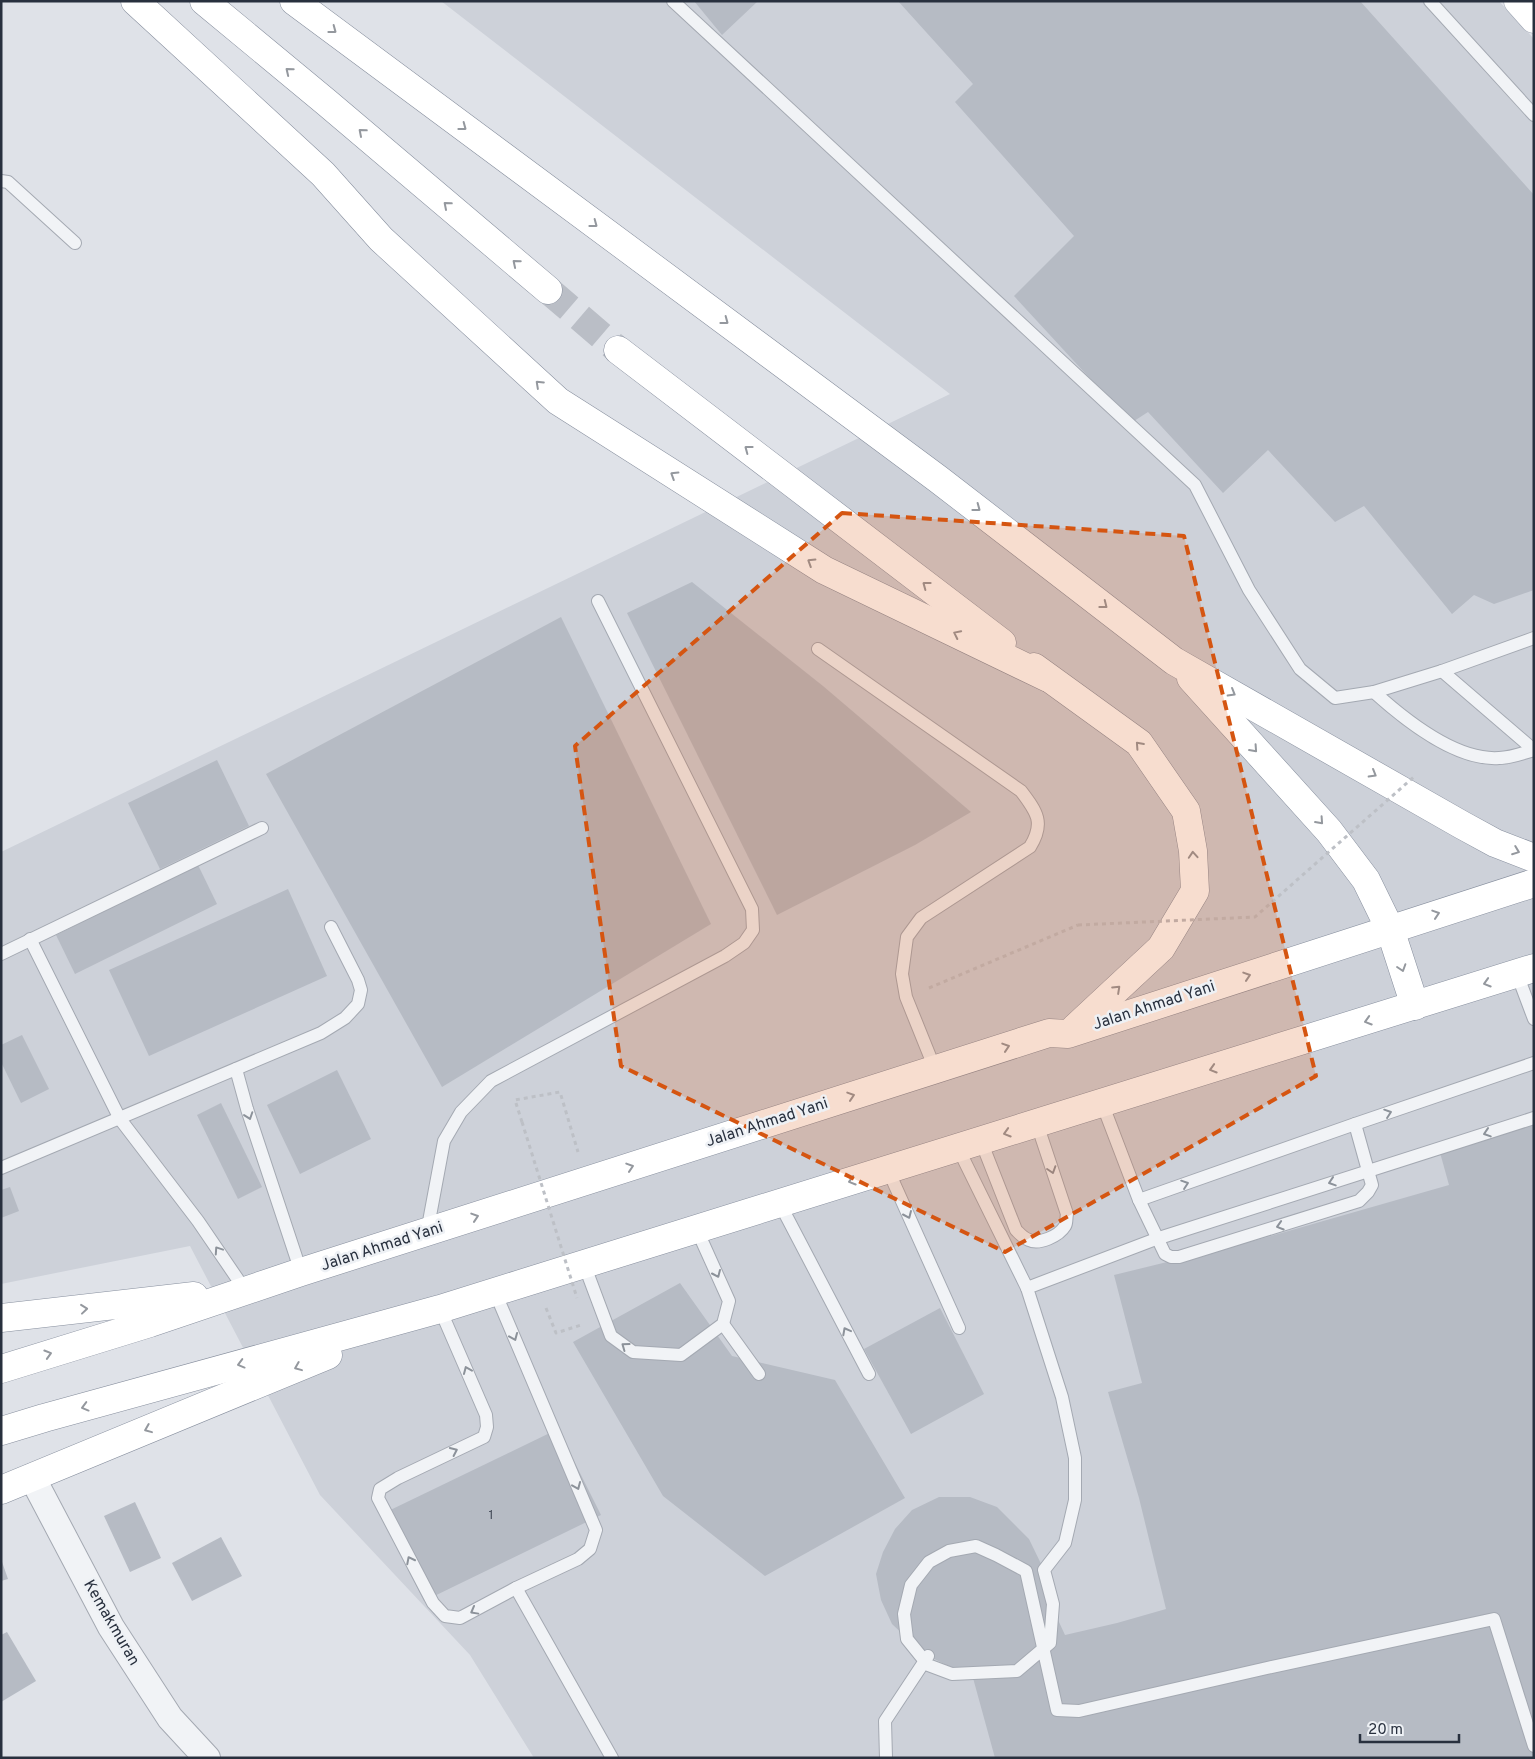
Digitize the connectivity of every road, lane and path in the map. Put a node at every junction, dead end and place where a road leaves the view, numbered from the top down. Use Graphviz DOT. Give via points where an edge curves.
graph roads {
  1 [pos="135,1"];
  2 [pos="204,1"];
  3 [pos="294,1"];
  4 [pos="673,1"];
  5 [pos="1430,1"];
  6 [pos="1518,1"];
  7 [pos="1534,18"];
  8 [pos="1534,115"];
  9 [pos="1,182"];
  10 [pos="75,243"];
  11 [pos="548,290"];
  12 [pos="618,350"];
  13 [pos="598,601"];
  14 [pos="1534,638"];
  15 [pos="818,649"];
  16 [pos="1174,660"];
  17 [pos="1442,671"];
  18 [pos="1048,678"];
  19 [pos="1374,692"];
  20 [pos="1534,750"];
  21 [pos="1416,775"];
  22 [pos="262,828"];
  23 [pos="1534,858"];
  24 [pos="1534,882"];
  25 [pos="331,927"];
  26 [pos="1390,930"];
  27 [pos="30,939"];
  28 [pos="1,954"];
  29 [pos="1525,971"];
  30 [pos="906,997"];
  31 [pos="1414,1006"];
  32 [pos="1534,1019"];
  33 [pos="1068,1034"];
  34 [pos="1534,1063"];
  35 [pos="236,1069"];
  36 [pos="935,1069"];
  37 [pos="1102,1104"];
  38 [pos="1534,1118"];
  39 [pos="120,1119"];
  40 [pos="1037,1124"];
  41 [pos="1355,1124"];
  42 [pos="969,1145"];
  43 [pos="1,1168"];
  44 [pos="888,1170"];
  45 [pos="1368,1170"];
  46 [pos="586,1181"];
  47 [pos="1139,1200"];
  48 [pos="780,1204"];
  49 [pos="697,1230"];
  50 [pos="427,1232"];
  51 [pos="1156,1239"];
  52 [pos="584,1264"];
  53 [pos="301,1272"];
  54 [pos="1027,1288"];
  55 [pos="246,1290"];
  56 [pos="495,1292"];
  57 [pos="577,1298"];
  58 [pos="440,1309"];
  59 [pos="1,1318"];
  60 [pos="586,1324"];
  61 [pos="722,1324"];
  62 [pos="959,1328"];
  63 [pos="556,1334"];
  64 [pos="1,1369"];
  65 [pos="759,1374"];
  66 [pos="869,1374"];
  67 [pos="1,1431"];
  68 [pos="32,1477"];
  69 [pos="1,1490"];
  70 [pos="516,1588"];
  71 [pos="928,1656"];
  72 [pos="1534,1746"];
  73 [pos="207,1758"];
  74 [pos="612,1758"];
  75 [pos="886,1758"];
  18 -- 1 [label="main road, one-way" via="824,570 558,402 381,239 323,174"];
  11 -- 2 [label="main road, one-way"];
  3 -- 16 [label="main road, one-way" via="938,479"];
  4 -- 19 [label="lane" via="1195,484 1249,590 1300,669 1335,698"];
  5 -- 8 [label="lane"];
  6 -- 7 [label="main road"];
  9 -- 10 [label="lane" via="8,182"];
  18 -- 12 [label="main road, one-way"];
  13 -- 50 [label="lane" via="752,909 753,930 744,943 725,956 491,1081 461,1112 444,1141"];
  14 -- 17 [label="lane"];
  15 -- 30 [label="lane" via="1021,791 1033,806 1038,820 1038,835 1030,848 921,918 907,937 902,974"];
  16 -- 23 [label="main road, one-way" via="1495,843"];
  16 -- 26 [label="main road, one-way" via="1328,831 1366,880"];
  17 -- 19 [label="lane"];
  17 -- 20 [label="lane"];
  33 -- 18 [label="main road, one-way" via="1161,948 1195,891 1193,851 1186,811 1139,743"];
  19 -- 20 [label="lane" via="1414,725 1476,757 1500,758"];
  21 -- 30 [label="path, bridge" via="1255,917 1078,925"];
  22 -- 27 [label="lane"];
  26 -- 24 [label="main road, Jalan Ahmad Yani, one-way"];
  25 -- 35 [label="lane" via="358,980 361,990 358,1004 345,1018 320,1033"];
  26 -- 31 [label="main road, one-way"];
  33 -- 26 [label="main road, Jalan Ahmad Yani, one-way"];
  27 -- 28 [label="lane"];
  27 -- 39 [label="lane"];
  29 -- 31 [label="main road, one-way"];
  29 -- 32 [label="lane"];
  30 -- 36 [label="lane"];
  31 -- 37 [label="main road, one-way"];
  36 -- 33 [label="main road, Jalan Ahmad Yani, one-way" via="1049,1033"];
  41 -- 34 [label="lane, one-way"];
  35 -- 39 [label="lane"];
  35 -- 53 [label="lane, one-way" via="246,1109"];
  46 -- 36 [label="main road, Jalan Ahmad Yani, one-way"];
  37 -- 40 [label="main road"];
  37 -- 47 [label="lane"];
  38 -- 45 [label="lane, one-way"];
  39 -- 43 [label="lane"];
  55 -- 39 [label="lane, one-way"];
  40 -- 42 [label="main road, one-way"];
  40 -- 42 [label="lane, one-way" via="1067,1214 1066,1225 1059,1234 1040,1241 1030,1241 1016,1230"];
  41 -- 45 [label="lane"];
  47 -- 41 [label="lane, one-way"];
  42 -- 44 [label="main road"];
  42 -- 54 [label="lane"];
  44 -- 48 [label="main road, one-way"];
  44 -- 62 [label="lane, one-way"];
  45 -- 51 [label="lane, one-way"];
  45 -- 51 [label="lane, one-way" via="1372,1185 1359,1201 1179,1257 1165,1254"];
  50 -- 46 [label="main road, Jalan Ahmad Yani, one-way"];
  46 -- 57 [label="path, bridge" via="560,1092 515,1100"];
  47 -- 51 [label="lane"];
  48 -- 49 [label="main road"];
  66 -- 48 [label="lane, one-way"];
  49 -- 52 [label="main road"];
  49 -- 61 [label="lane, one-way" via="729,1301"];
  50 -- 53 [label="main road, Jalan Ahmad Yani"];
  51 -- 54 [label="lane"];
  52 -- 56 [label="main road"];
  61 -- 52 [label="lane, one-way" via="681,1355 633,1352 611,1336"];
  53 -- 55 [label="main road, Jalan Ahmad Yani"];
  54 -- 72 [label="lane" via="1062,1397 1076,1458 1075,1500 1065,1543 1044,1570 1053,1604 1050,1643 1043,1648 1017,1671 952,1674 928,1665 908,1639 904,1614 911,1585 929,1562 949,1551 976,1546 1026,1571 1036,1609 1044,1646 1045,1655 1057,1710 1080,1711 1494,1619"];
  59 -- 55 [label="main road, one-way"];
  64 -- 55 [label="main road, Jalan Ahmad Yani, one-way"];
  56 -- 58 [label="main road"];
  56 -- 70 [label="lane, one-way" via="596,1530 590,1549 578,1559"];
  58 -- 67 [label="main road, one-way"];
  58 -- 68 [label="main road, one-way"];
  70 -- 58 [label="lane, one-way" via="460,1618 445,1616 433,1603 378,1498 380,1488 484,1437 486,1415"];
  60 -- 63 [label="path"];
  61 -- 65 [label="lane"];
  68 -- 69 [label="main road"];
  68 -- 73 [label="street, Kemakmuran" via="111,1627 170,1718"];
  70 -- 74 [label="lane"];
  71 -- 75 [label="lane" via="885,1721"];
}
